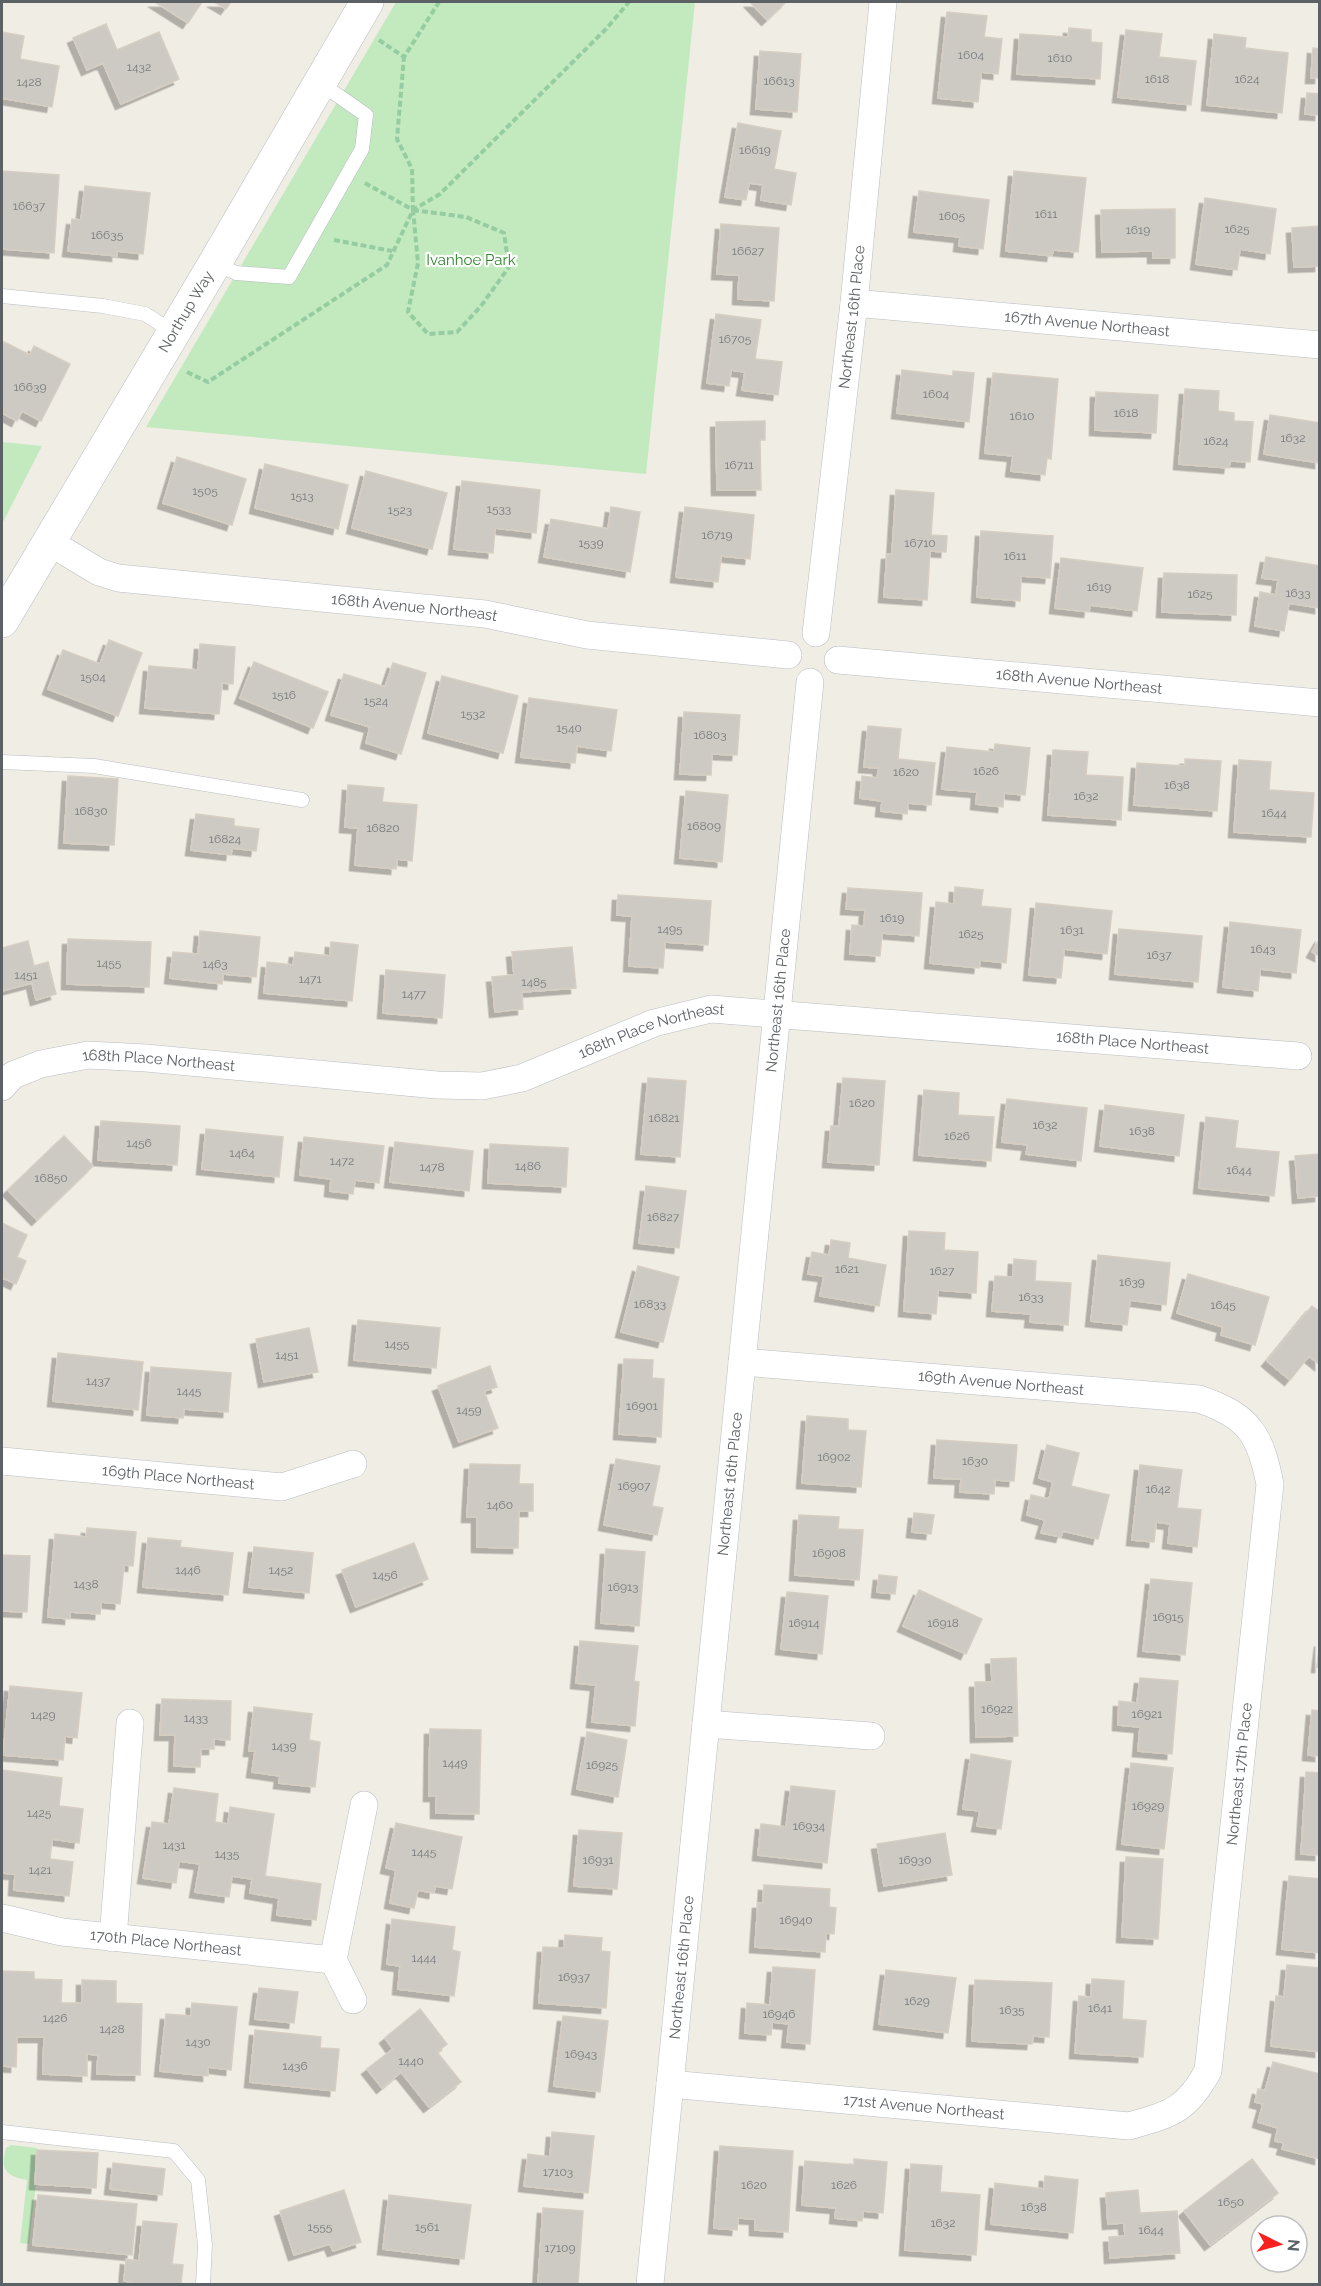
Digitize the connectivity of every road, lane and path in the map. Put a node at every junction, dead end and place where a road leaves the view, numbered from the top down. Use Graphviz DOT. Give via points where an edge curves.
graph roads {
  1 [pos="367,2"];
  2 [pos="439,2"];
  3 [pos="629,2"];
  4 [pos="883,2"];
  5 [pos="375,37"];
  6 [pos="404,57"];
  7 [pos="320,83"];
  8 [pos="349,174"];
  9 [pos="413,210"];
  10 [pos="313,237"];
  11 [pos="392,250"];
  12 [pos="215,263"];
  13 [pos="2,296"];
  14 [pos="854,303"];
  15 [pos="173,332"];
  16 [pos="1320,345"];
  17 [pos="180,369"];
  18 [pos="50,542"];
  19 [pos="5,606"];
  20 [pos="816,633"];
  21 [pos="788,655"];
  22 [pos="838,660"];
  23 [pos="810,682"];
  24 [pos="1320,703"];
  25 [pos="2,762"];
  26 [pos="302,800"];
  27 [pos="777,1014"];
  28 [pos="1298,1056"];
  29 [pos="7,1081"];
  30 [pos="742,1362"];
  31 [pos="1251,1429"];
  32 [pos="2,1461"];
  33 [pos="353,1464"];
  34 [pos="130,1723"];
  35 [pos="706,1724"];
  36 [pos="871,1736"];
  37 [pos="364,1805"];
  38 [pos="2,1918"];
  39 [pos="113,1938"];
  40 [pos="333,1960"];
  41 [pos="353,2000"];
  42 [pos="670,2084"];
  43 [pos="1175,2111"];
  44 [pos="2,2132"];
  45 [pos="203,2284"];
  46 [pos="650,2284"];
  1 -- 7 [label="street, Northup Way"];
  2 -- 6 [label="path"];
  3 -- 9 [label="path" via="440,194"];
  4 -- 14 [label="street, Northeast 16th Place"];
  5 -- 6 [label="path"];
  6 -- 9 [label="path" via="397,139 412,169"];
  7 -- 8 [label="lane" via="366,115 362,149"];
  7 -- 12 [label="street, Northup Way"];
  8 -- 9 [label="path"];
  8 -- 10 [label="lane"];
  9 -- 9 [label="path" via="466,217 504,233 509,267 457,332 428,334 408,312 418,263"];
  9 -- 11 [label="path"];
  10 -- 11 [label="path"];
  10 -- 12 [label="lane" via="289,277 236,273"];
  11 -- 17 [label="path" via="387,265 208,382"];
  12 -- 15 [label="street, Northup Way"];
  13 -- 15 [label="lane" via="146,314"];
  14 -- 16 [label="street, 167th Avenue Northeast"];
  14 -- 20 [label="street, Northeast 16th Place"];
  15 -- 18 [label="street, Northup Way"];
  18 -- 19 [label="street, Northup Way"];
  18 -- 21 [label="street, 168th Avenue Northeast" via="99,572 118,578 485,614 587,635"];
  20 -- 21 [label="street" via="800,636"];
  20 -- 22 [label="street" via="835,645"];
  21 -- 23 [label="street" via="796,676"];
  22 -- 23 [label="street" via="826,679"];
  22 -- 24 [label="street, 168th Avenue Northeast"];
  23 -- 27 [label="street, Northeast 16th Place"];
  25 -- 26 [label="lane" via="94,766"];
  27 -- 28 [label="street, 168th Place Northeast"];
  27 -- 29 [label="street, 168th Place Northeast" via="711,1009 654,1023 522,1078 482,1086 88,1055 41,1064"];
  27 -- 30 [label="street, Northeast 16th Place"];
  30 -- 31 [label="street, 169th Avenue Northeast" via="1199,1399 1225,1408"];
  30 -- 35 [label="street, Northeast 16th Place"];
  31 -- 43 [label="street, Northeast 17th Place" via="1264,1455 1270,1484 1208,2071 1195,2094"];
  32 -- 33 [label="street, 169th Place Northeast" via="282,1487"];
  34 -- 39 [label="street"];
  35 -- 36 [label="street"];
  35 -- 42 [label="street, Northeast 16th Place"];
  37 -- 40 [label="street"];
  38 -- 39 [label="street, 170th Place Northeast" via="62,1932"];
  39 -- 40 [label="street, 170th Place Northeast"];
  40 -- 41 [label="street"];
  42 -- 43 [label="street, 171st Avenue Northeast" via="1129,2126"];
  42 -- 46 [label="street, Northeast 16th Place"];
  44 -- 45 [label="lane" via="174,2151 198,2180 205,2245"];
}
